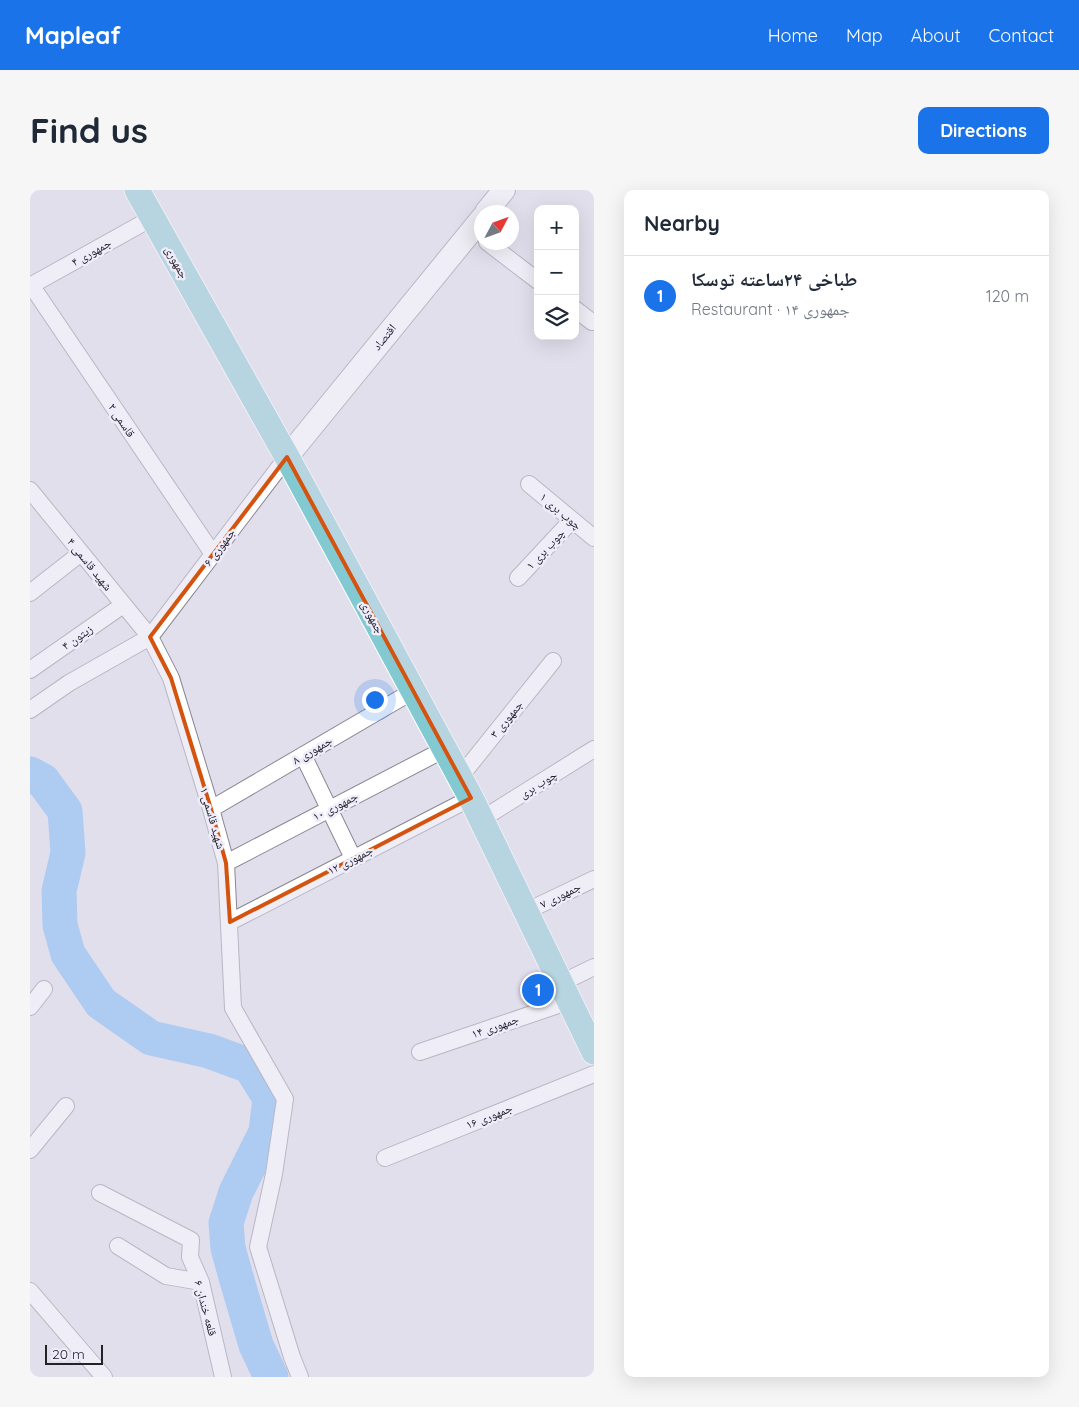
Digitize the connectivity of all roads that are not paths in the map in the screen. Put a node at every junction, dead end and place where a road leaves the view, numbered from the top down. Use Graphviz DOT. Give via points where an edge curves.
graph roads {
  1 [pos="136,190"];
  2 [pos="504,190"];
  3 [pos="492,205"];
  4 [pos="152,218"];
  5 [pos="474,239"];
  6 [pos="501,250"];
  7 [pos="534,278"];
  8 [pos="31,285"];
  9 [pos="579,312"];
  10 [pos="592,322"];
  11 [pos="287,457"];
  12 [pos="529,484"];
  13 [pos="30,490"];
  14 [pos="572,520"];
  15 [pos="594,538"];
  16 [pos="82,553"];
  17 [pos="213,554"];
  18 [pos="518,578"];
  19 [pos="30,593"];
  20 [pos="124,605"];
  21 [pos="150,637"];
  22 [pos="553,661"];
  23 [pos="30,670"];
  24 [pos="413,691"];
  25 [pos="30,710"];
  26 [pos="445,749"];
  27 [pos="594,749"];
  28 [pos="302,756"];
  29 [pos="471,798"];
  30 [pos="211,809"];
  31 [pos="329,809"];
  32 [pos="353,858"];
  33 [pos="226,862"];
  34 [pos="594,879"];
  35 [pos="526,911"];
  36 [pos="230,922"];
  37 [pos="594,967"];
  38 [pos="44,989"];
  39 [pos="565,992"];
  40 [pos="30,1007"];
  41 [pos="420,1052"];
  42 [pos="594,1052"];
  43 [pos="594,1074"];
  44 [pos="66,1106"];
  45 [pos="30,1150"];
  46 [pos="385,1158"];
  47 [pos="100,1193"];
  48 [pos="118,1246"];
  49 [pos="201,1282"];
  50 [pos="30,1291"];
  51 [pos="104,1377"];
  52 [pos="222,1377"];
  53 [pos="300,1377"];
  1 -- 4 [label="main road, جمهوری"];
  2 -- 3 [label="main road"];
  4 -- 8 [label="street, جمهوری ۴"];
  4 -- 11 [label="main road, جمهوری"];
  5 -- 11 [label="main road, اقتصاد"];
  6 -- 7 [label="street"];
  8 -- 17 [label="street, قاسمی ۲"];
  9 -- 10 [label="street"];
  11 -- 17 [label="street, جمهوری ۶"];
  11 -- 24 [label="main road, جمهوری"];
  12 -- 14 [label="street, ۱ چوب بری"];
  13 -- 16 [label="street, ۴ شهید قاسمی"];
  14 -- 15 [label="street, ۱ چوب بری"];
  14 -- 18 [label="street, چوب بری ۱"];
  16 -- 19 [label="street"];
  16 -- 20 [label="street, ۴ شهید قاسمی"];
  17 -- 21 [label="street, جمهوری ۶"];
  20 -- 21 [label="street, ۴ شهید قاسمی"];
  20 -- 23 [label="street, زیتون ۴"];
  21 -- 25 [label="street" via="69,683"];
  21 -- 30 [label="street, ۱ شهید قاسمی" via="171,678"];
  22 -- 29 [label="street, ۳ جمهوری"];
  24 -- 26 [label="main road, جمهوری"];
  24 -- 28 [label="street, ۸ جمهوری"];
  26 -- 29 [label="main road, جمهوری"];
  26 -- 31 [label="street, ۱۰ جمهوری"];
  27 -- 29 [label="street, چوب بری"];
  28 -- 30 [label="street, ۸ جمهوری"];
  28 -- 31 [label="street"];
  29 -- 32 [label="street, ۱۲ جمهوری"];
  29 -- 35 [label="main road, جمهوری"];
  30 -- 33 [label="street, ۱ شهید قاسمی"];
  31 -- 32 [label="street"];
  31 -- 33 [label="street, ۱۰ جمهوری"];
  32 -- 36 [label="street, ۱۲ جمهوری"];
  33 -- 36 [label="street, ۱ شهید قاسمی"];
  34 -- 35 [label="street, ۷ جمهوری"];
  35 -- 39 [label="main road, جمهوری"];
  36 -- 53 [label="street, ۱ شهید قاسمی" via="233,1008 285,1099 274,1174 258,1247"];
  37 -- 39 [label="street, ۱۴ جمهوری"];
  38 -- 40 [label="street"];
  39 -- 41 [label="street, ۱۴ جمهوری"];
  39 -- 42 [label="main road, جمهوری"];
  43 -- 46 [label="street, ۱۶ جمهوری"];
  44 -- 45 [label="street"];
  47 -- 49 [label="street, ۶ قلعه خندان" via="191,1240 190,1257"];
  48 -- 49 [label="street" via="166,1276"];
  49 -- 52 [label="street, ۶ قلعه خندان"];
  50 -- 51 [label="street"];
}
